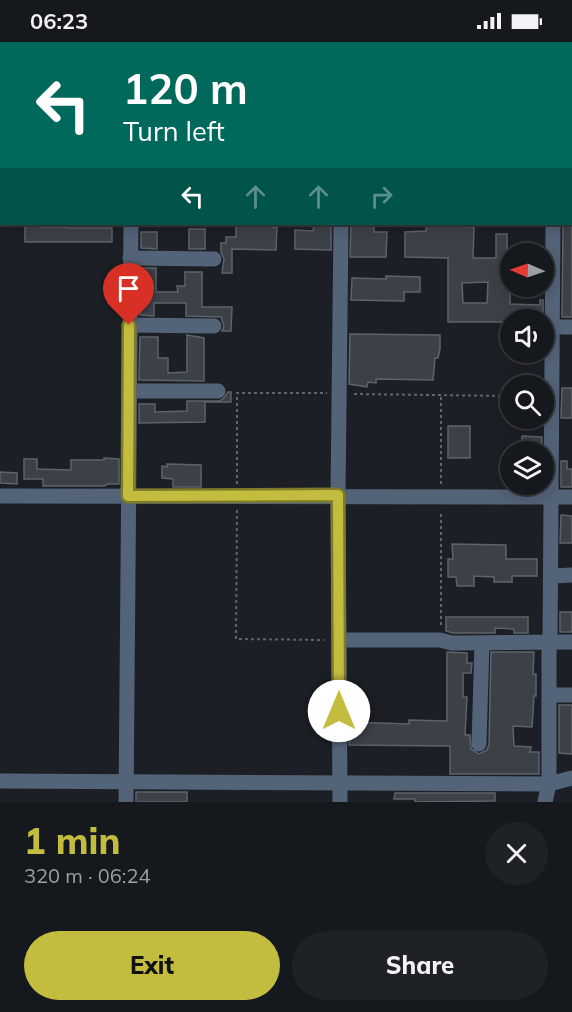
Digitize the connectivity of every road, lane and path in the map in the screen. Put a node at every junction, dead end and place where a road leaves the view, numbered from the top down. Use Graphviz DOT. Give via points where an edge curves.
graph roads {
  1 [pos="130,225"];
  2 [pos="341,225"];
  3 [pos="553,225"];
  4 [pos="130,258"];
  5 [pos="214,259"];
  6 [pos="553,309"];
  7 [pos="129,325"];
  8 [pos="214,326"];
  9 [pos="554,327"];
  10 [pos="572,327"];
  11 [pos="553,363"];
  12 [pos="129,391"];
  13 [pos="218,391"];
  14 [pos="441,396"];
  15 [pos="338,495"];
  16 [pos="0,496"];
  17 [pos="128,496"];
  18 [pos="441,496"];
  19 [pos="552,497"];
  20 [pos="572,497"];
  21 [pos="572,575"];
  22 [pos="551,576"];
  23 [pos="339,640"];
  24 [pos="441,640"];
  25 [pos="572,642"];
  26 [pos="482,643"];
  27 [pos="549,643"];
  28 [pos="549,695"];
  29 [pos="572,695"];
  30 [pos="479,744"];
  31 [pos="572,778"];
  32 [pos="0,781"];
  33 [pos="126,781"];
  34 [pos="340,782"];
  35 [pos="549,784"];
  36 [pos="126,802"];
  37 [pos="340,802"];
  38 [pos="545,802"];
  1 -- 4 [label="street"];
  2 -- 15 [label="street"];
  3 -- 6 [label="street"];
  4 -- 5 [label="street"];
  4 -- 7 [label="street"];
  7 -- 8 [label="street"];
  7 -- 12 [label="street"];
  9 -- 10 [label="street"];
  11 -- 19 [label="street"];
  12 -- 13 [label="street"];
  12 -- 17 [label="street"];
  14 -- 18 [label="path"];
  15 -- 17 [label="street"];
  15 -- 18 [label="street"];
  15 -- 23 [label="street"];
  16 -- 17 [label="street"];
  17 -- 33 [label="street"];
  18 -- 19 [label="street"];
  18 -- 24 [label="path"];
  19 -- 20 [label="street"];
  19 -- 22 [label="street"];
  21 -- 22 [label="street"];
  22 -- 27 [label="street"];
  23 -- 24 [label="street"];
  23 -- 34 [label="street"];
  24 -- 26 [label="street"];
  25 -- 27 [label="street"];
  26 -- 27 [label="street"];
  26 -- 30 [label="street"];
  27 -- 28 [label="street"];
  28 -- 29 [label="street"];
  28 -- 35 [label="street"];
  31 -- 35 [label="street"];
  32 -- 33 [label="street"];
  33 -- 34 [label="street"];
  33 -- 36 [label="street"];
  34 -- 35 [label="street"];
  34 -- 37 [label="street"];
  35 -- 38 [label="street"];
}
